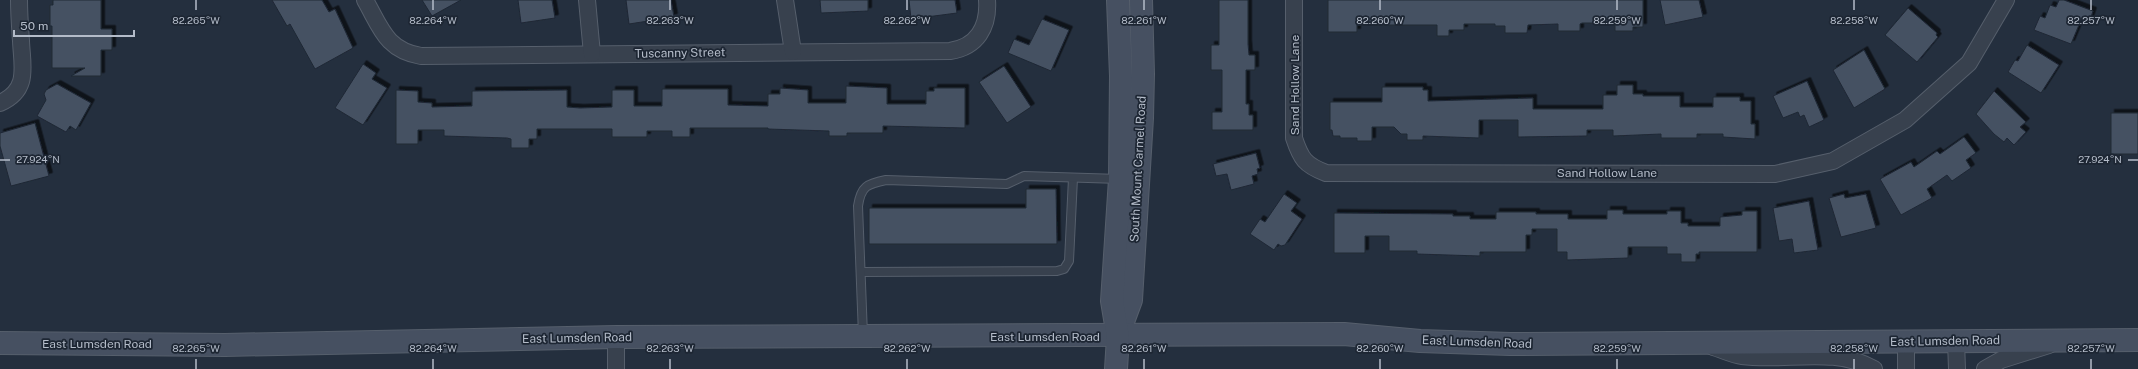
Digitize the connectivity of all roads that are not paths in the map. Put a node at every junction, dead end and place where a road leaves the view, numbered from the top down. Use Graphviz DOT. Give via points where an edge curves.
graph roads {
  1 [pos="19,0"];
  2 [pos="365,0"];
  3 [pos="587,0"];
  4 [pos="785,0"];
  5 [pos="987,0"];
  6 [pos="1118,0"];
  7 [pos="1141,0"];
  8 [pos="1294,0"];
  9 [pos="2006,0"];
  10 [pos="793,52"];
  11 [pos="592,54"];
  12 [pos="0,103"];
  13 [pos="1073,178"];
  14 [pos="1120,179"];
  15 [pos="862,272"];
  16 [pos="616,337"];
  17 [pos="863,337"];
  18 [pos="1118,337"];
  19 [pos="2064,340"];
  20 [pos="2138,340"];
  21 [pos="1956,341"];
  22 [pos="1906,342"];
  23 [pos="0,343"];
  24 [pos="1702,343"];
  25 [pos="616,369"];
  26 [pos="1116,369"];
  27 [pos="1874,369"];
  28 [pos="1906,369"];
  29 [pos="1957,369"];
  30 [pos="1985,369"];
  1 -- 12 [label="street" via="24,66 16,92"];
  2 -- 11 [label="street, Tuscanny Street" via="390,42 409,54"];
  3 -- 11 [label="street"];
  4 -- 10 [label="street"];
  5 -- 10 [label="street, Tuscanny Street" via="987,18 983,30 978,38 961,49"];
  6 -- 14 [label="street, South Mount Carmel Road" via="1121,76"];
  7 -- 18 [label="street, South Mount Carmel Road" via="1142,118 1131,300"];
  8 -- 9 [label="street, Sand Hollow Lane" via="1294,138 1299,154 1310,166 1326,173 1776,174 1833,161 1905,120 1969,63"];
  10 -- 11 [label="street, Tuscanny Street"];
  13 -- 14 [label="lane"];
  13 -- 15 [label="lane" via="1069,261 1064,269"];
  13 -- 15 [label="lane" via="1024,176 1007,184 886,180 874,182 865,187 858,206"];
  14 -- 18 [label="street, South Mount Carmel Road" via="1112,301"];
  15 -- 17 [label="lane"];
  16 -- 17 [label="street, East Lumsden Road"];
  16 -- 23 [label="street, East Lumsden Road" via="225,345"];
  16 -- 25 [label="street"];
  17 -- 18 [label="street, East Lumsden Road"];
  18 -- 24 [label="street, East Lumsden Road" via="1344,334 1420,341 1510,344"];
  18 -- 26 [label="street, South Mount Carmel Road"];
  19 -- 20 [label="street, East Lumsden Road"];
  19 -- 21 [label="street, East Lumsden Road"];
  19 -- 30 [label="street" via="2001,360"];
  21 -- 22 [label="street, East Lumsden Road"];
  21 -- 29 [label="street"];
  22 -- 24 [label="street, East Lumsden Road"];
  22 -- 28 [label="street"];
  24 -- 27 [label="street" via="1742,356 1839,357 1856,360"];
}
